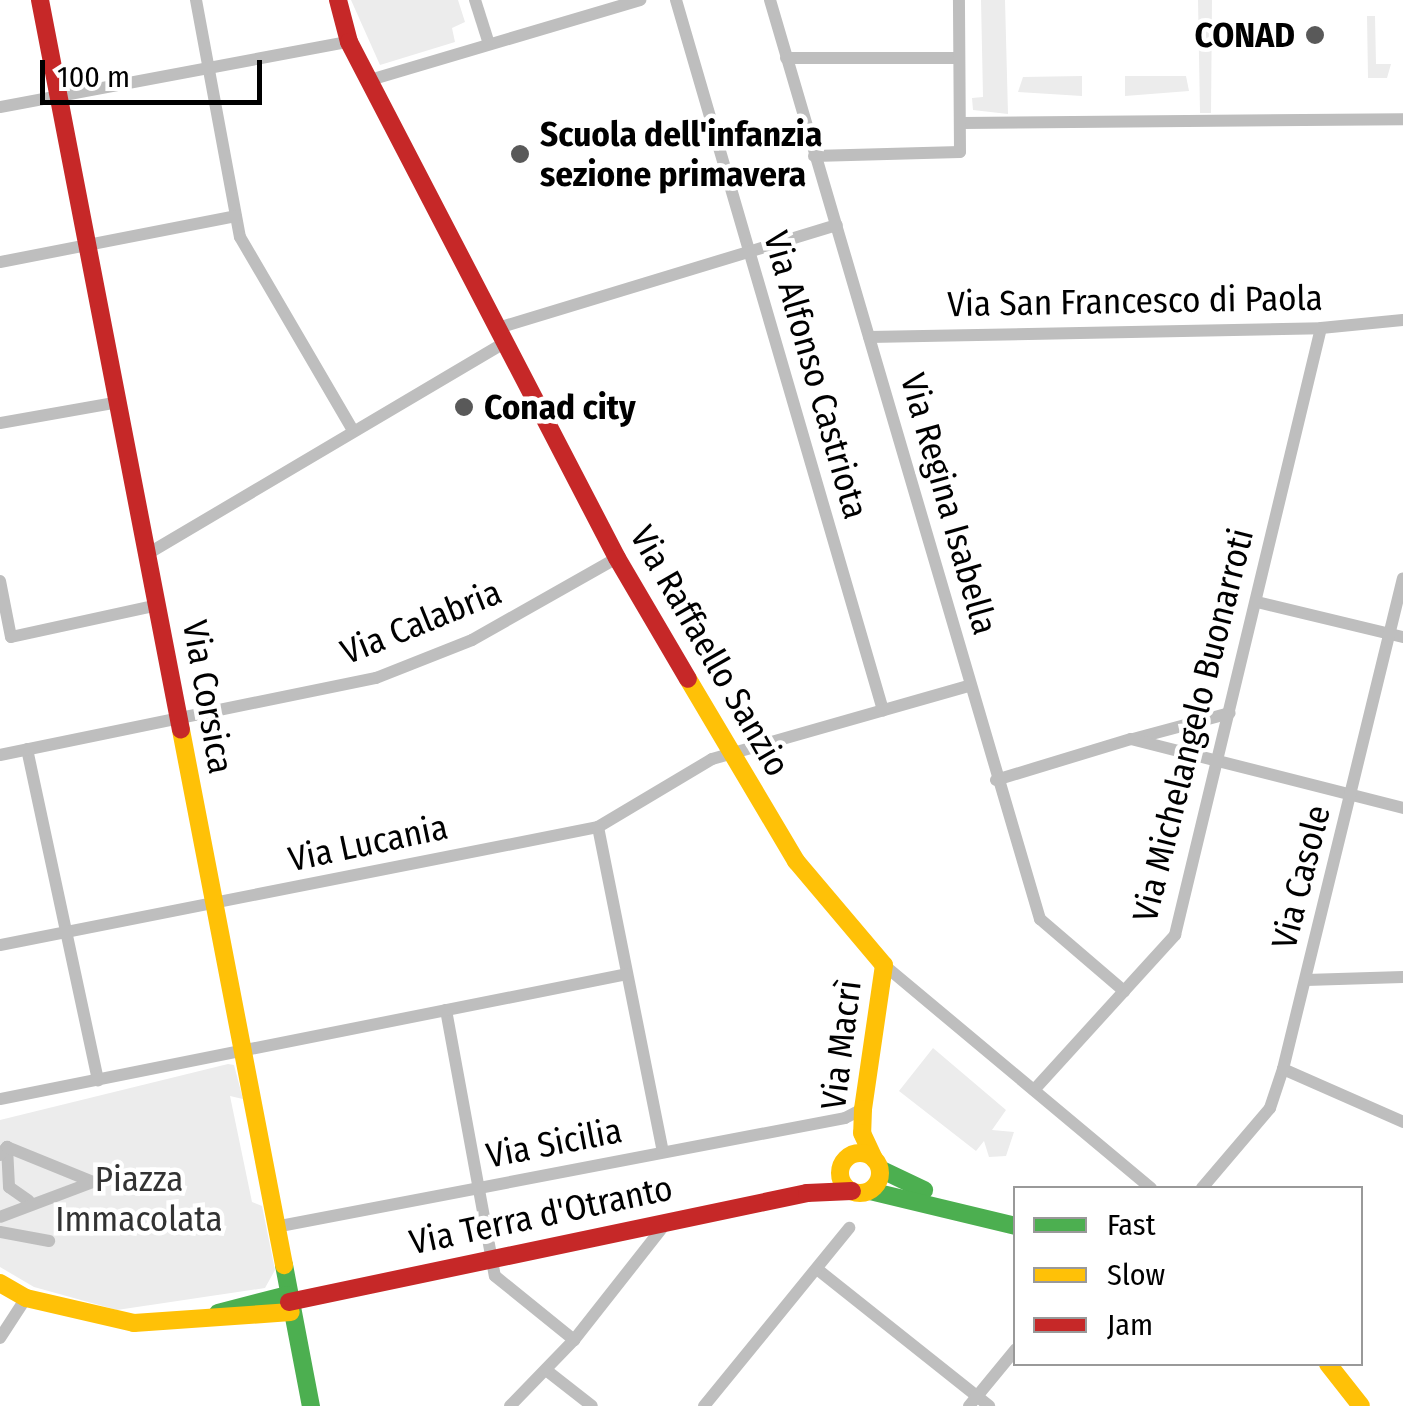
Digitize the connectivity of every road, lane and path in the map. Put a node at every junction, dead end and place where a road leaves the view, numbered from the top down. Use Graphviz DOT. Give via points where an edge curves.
graph roads {
  1 [pos="40,0"];
  2 [pos="196,0"];
  3 [pos="338,0"];
  4 [pos="475,0"];
  5 [pos="640,0"];
  6 [pos="676,0"];
  7 [pos="770,0"];
  8 [pos="959,0"];
  9 [pos="350,42"];
  10 [pos="488,44"];
  11 [pos="786,58"];
  12 [pos="960,58"];
  13 [pos="208,69"];
  14 [pos="370,80"];
  15 [pos="59,96"];
  16 [pos="0,108"];
  17 [pos="1403,119"];
  18 [pos="962,124"];
  19 [pos="814,156"];
  20 [pos="236,216"];
  21 [pos="837,225"];
  22 [pos="87,244"];
  23 [pos="749,251"];
  24 [pos="0,262"];
  25 [pos="1403,320"];
  26 [pos="1321,328"];
  27 [pos="501,335"];
  28 [pos="868,337"];
  29 [pos="114,404"];
  30 [pos="0,423"];
  31 [pos="352,429"];
  32 [pos="149,553"];
  33 [pos="617,558"];
  34 [pos="1403,578"];
  35 [pos="0,581"];
  36 [pos="1257,602"];
  37 [pos="158,605"];
  38 [pos="1397,636"];
  39 [pos="968,686"];
  40 [pos="883,710"];
  41 [pos="1230,713"];
  42 [pos="179,719"];
  43 [pos="1131,740"];
  44 [pos="27,750"];
  45 [pos="731,753"];
  46 [pos="0,755"];
  47 [pos="1219,761"];
  48 [pos="996,780"];
  49 [pos="1353,792"];
  50 [pos="1403,808"];
  51 [pos="598,827"];
  52 [pos="214,905"];
  53 [pos="67,934"];
  54 [pos="0,945"];
  55 [pos="884,965"];
  56 [pos="627,974"];
  57 [pos="1403,977"];
  58 [pos="1306,980"];
  59 [pos="1124,991"];
  60 [pos="446,1010"];
  61 [pos="240,1050"];
  62 [pos="1283,1069"];
  63 [pos="98,1080"];
  64 [pos="1034,1090"];
  65 [pos="0,1099"];
  66 [pos="863,1108"];
  67 [pos="1403,1122"];
  68 [pos="862,1133"];
  69 [pos="3,1151"];
  70 [pos="663,1152"];
  71 [pos="846,1164"];
  72 [pos="877,1164"];
  73 [pos="1219,1173"];
  74 [pos="1150,1186"];
  75 [pos="1204,1186"];
  76 [pos="1213,1186"];
  77 [pos="480,1188"];
  78 [pos="861,1191"];
  79 [pos="806,1193"];
  80 [pos="30,1201"];
  81 [pos="1013,1213"];
  82 [pos="0,1217"];
  83 [pos="668,1222"];
  84 [pos="1013,1225"];
  85 [pos="275,1227"];
  86 [pos="849,1228"];
  87 [pos="0,1232"];
  88 [pos="49,1241"];
  89 [pos="494,1256"];
  90 [pos="817,1268"];
  91 [pos="0,1283"];
  92 [pos="26,1298"];
  93 [pos="289,1303"];
  94 [pos="0,1338"];
  95 [pos="574,1340"];
  96 [pos="1013,1353"];
  97 [pos="1330,1366"];
  98 [pos="546,1370"];
  99 [pos="973,1401"];
  100 [pos="310,1406"];
  101 [pos="510,1406"];
  102 [pos="592,1406"];
  103 [pos="704,1406"];
  104 [pos="989,1406"];
  105 [pos="1360,1406"];
  1 -- 15 [label="street, Via Corsica"];
  2 -- 13 [label="street"];
  3 -- 9 [label="street, Via Raffaello Sanzio"];
  4 -- 10 [label="street"];
  5 -- 10 [label="street"];
  6 -- 23 [label="street, Via Alfonso Castriota"];
  7 -- 11 [label="street, Via Regina Isabella"];
  8 -- 12 [label="street"];
  9 -- 13 [label="street"];
  9 -- 14 [label="street, Via Raffaello Sanzio"];
  10 -- 14 [label="street"];
  11 -- 12 [label="street"];
  11 -- 19 [label="street, Via Regina Isabella"];
  12 -- 18 [label="street"];
  13 -- 15 [label="street"];
  13 -- 20 [label="street"];
  14 -- 27 [label="street, Via Raffaello Sanzio"];
  15 -- 16 [label="street"];
  15 -- 22 [label="street, Via Corsica"];
  17 -- 18 [label="street"];
  18 -- 19 [label="street" via="960,152"];
  19 -- 21 [label="street, Via Regina Isabella"];
  20 -- 22 [label="street"];
  20 -- 31 [label="street" via="245,248"];
  21 -- 23 [label="street"];
  21 -- 28 [label="street, Via Regina Isabella"];
  22 -- 24 [label="street"];
  22 -- 29 [label="street, Via Corsica"];
  23 -- 27 [label="street"];
  23 -- 40 [label="street, Via Alfonso Castriota"];
  25 -- 26 [label="street, Via San Francesco di Paola"];
  26 -- 28 [label="street, Via San Francesco di Paola"];
  26 -- 36 [label="street, Via Michelangelo Buonarroti"];
  27 -- 31 [label="street"];
  27 -- 33 [label="street, Via Raffaello Sanzio"];
  28 -- 39 [label="street, Via Regina Isabella"];
  29 -- 30 [label="street"];
  29 -- 32 [label="street, Via Corsica"];
  31 -- 32 [label="street"];
  32 -- 37 [label="street, Via Corsica"];
  33 -- 42 [label="street, Via Calabria" via="472,640 376,678"];
  33 -- 45 [label="street, Via Raffaello Sanzio"];
  34 -- 38 [label="street, Via Casole"];
  35 -- 37 [label="street" via="11,637"];
  36 -- 38 [label="street"];
  36 -- 41 [label="street, Via Michelangelo Buonarroti"];
  37 -- 42 [label="street, Via Corsica"];
  38 -- 49 [label="street, Via Casole"];
  39 -- 40 [label="street, Via Lucania"];
  39 -- 48 [label="street, Via Regina Isabella"];
  40 -- 45 [label="street, Via Lucania"];
  41 -- 43 [label="street"];
  41 -- 47 [label="street, Via Michelangelo Buonarroti"];
  42 -- 44 [label="street, Via Calabria"];
  42 -- 52 [label="street, Via Corsica"];
  43 -- 47 [label="street"];
  43 -- 48 [label="street"];
  44 -- 46 [label="street, Via Calabria"];
  44 -- 53 [label="street"];
  45 -- 51 [label="street, Via Lucania"];
  45 -- 55 [label="street, Via Raffaello Sanzio" via="796,861"];
  47 -- 49 [label="street"];
  47 -- 59 [label="street, Via Michelangelo Buonarroti" via="1175,935"];
  48 -- 59 [label="street, Via Regina Isabella" via="1040,920"];
  49 -- 50 [label="street"];
  49 -- 58 [label="street, Via Casole"];
  51 -- 52 [label="street, Via Lucania"];
  51 -- 56 [label="street"];
  52 -- 53 [label="street, Via Lucania"];
  52 -- 61 [label="street, Via Corsica"];
  53 -- 54 [label="street, Via Lucania"];
  53 -- 63 [label="street"];
  55 -- 64 [label="street, Via Raffaello Sanzio"];
  55 -- 66 [label="street, Via Macrì"];
  56 -- 60 [label="street"];
  56 -- 70 [label="street"];
  57 -- 58 [label="street"];
  58 -- 62 [label="street, Via Casole"];
  59 -- 64 [label="street, Via Michelangelo Buonarroti"];
  60 -- 61 [label="street"];
  60 -- 77 [label="street"];
  61 -- 63 [label="street"];
  61 -- 85 [label="street, Via Corsica"];
  62 -- 67 [label="street"];
  62 -- 73 [label="street, Via Casole" via="1270,1108"];
  63 -- 65 [label="street"];
  64 -- 74 [label="street, Via Raffaello Sanzio"];
  66 -- 68 [label="street, Via Macrì"];
  66 -- 70 [label="street, Via Sicilia" via="845,1118"];
  68 -- 71 [label="street, Via Macrì"];
  68 -- 72 [label="street, Via Macrì"];
  69 -- 80 [label="street" via="9,1187"];
  69 -- 80 [label="street" via="93,1182"];
  70 -- 77 [label="street, Via Sicilia"];
  71 -- 72 [label="street"];
  71 -- 78 [label="street"];
  71 -- 79 [label="street, Via Terra d'Otranto"];
  72 -- 78 [label="street"];
  72 -- 81 [label="street" via="903,1184"];
  73 -- 75 [label="street, Via Casole"];
  73 -- 76 [label="street, Via Casole"];
  77 -- 85 [label="street, Via Sicilia"];
  77 -- 89 [label="street"];
  78 -- 79 [label="street, Via Terra d'Otranto"];
  78 -- 84 [label="street, Via Terra d'Otranto"];
  79 -- 83 [label="street, Via Terra d'Otranto"];
  80 -- 82 [label="street"];
  83 -- 89 [label="street, Via Terra d'Otranto"];
  83 -- 95 [label="street"];
  85 -- 93 [label="street, Via Corsica"];
  86 -- 90 [label="street"];
  87 -- 88 [label="street"];
  89 -- 93 [label="street, Via Terra d'Otranto"];
  89 -- 95 [label="street" via="495,1276"];
  90 -- 99 [label="street"];
  90 -- 103 [label="street"];
  91 -- 92 [label="street"];
  92 -- 93 [label="street, Via Terra d'Otranto" via="134,1323"];
  92 -- 94 [label="street"];
  93 -- 100 [label="street, Via Corsica"];
  95 -- 98 [label="street"];
  96 -- 99 [label="street"];
  97 -- 105 [label="street"];
  98 -- 101 [label="street"];
  98 -- 102 [label="street"];
  99 -- 104 [label="street"];
}
